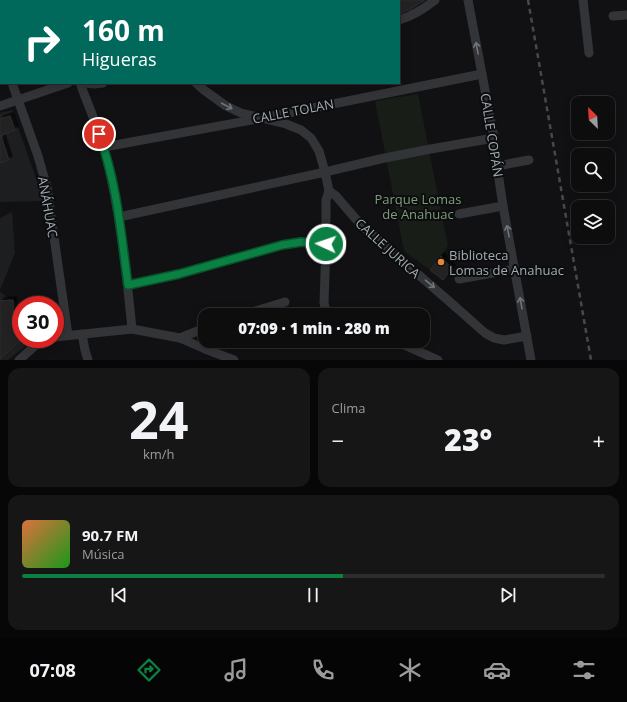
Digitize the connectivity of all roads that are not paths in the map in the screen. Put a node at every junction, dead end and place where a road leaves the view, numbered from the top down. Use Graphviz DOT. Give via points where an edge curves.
graph roads {
  1 [pos="435,0"];
  2 [pos="468,0"];
  3 [pos="583,0"];
  4 [pos="627,15"];
  5 [pos="613,16"];
  6 [pos="400,20"];
  7 [pos="589,53"];
  8 [pos="482,74"];
  9 [pos="12,84"];
  10 [pos="65,84"];
  11 [pos="80,84"];
  12 [pos="197,84"];
  13 [pos="18,100"];
  14 [pos="0,106"];
  15 [pos="263,118"];
  16 [pos="494,138"];
  17 [pos="104,147"];
  18 [pos="529,160"];
  19 [pos="496,166"];
  20 [pos="325,172"];
  21 [pos="329,191"];
  22 [pos="503,206"];
  23 [pos="459,214"];
  24 [pos="119,217"];
  25 [pos="326,244"];
  26 [pos="515,269"];
  27 [pos="460,279"];
  28 [pos="128,285"];
  29 [pos="285,302"];
  30 [pos="265,308"];
  31 [pos="325,308"];
  32 [pos="132,329"];
  33 [pos="198,331"];
  34 [pos="82,334"];
  35 [pos="68,335"];
  36 [pos="64,336"];
  37 [pos="527,336"];
  38 [pos="180,338"];
  39 [pos="33,348"];
  40 [pos="411,348"];
  41 [pos="19,360"];
  42 [pos="88,360"];
  43 [pos="234,360"];
  44 [pos="438,360"];
  45 [pos="531,360"];
  1 -- 6 [label="street"];
  8 -- 2 [label="street, CALLE COPÁN, one-way"];
  3 -- 7 [label="street"];
  4 -- 5 [label="street"];
  8 -- 15 [label="street, CALLE TOLAN"];
  8 -- 16 [label="street, CALLE COPÁN"];
  9 -- 13 [label="street, ANÁHUAC"];
  10 -- 13 [label="street"];
  11 -- 17 [label="street"];
  12 -- 15 [label="street, one-way" via="226,106 241,113"];
  13 -- 14 [label="street"];
  13 -- 35 [label="street, ANÁHUAC" via="47,188"];
  15 -- 17 [label="street, CALLE TOLAN"];
  15 -- 20 [label="street" via="301,130 311,138 319,151"];
  16 -- 19 [label="street, CALLE COPÁN"];
  16 -- 20 [label="street"];
  17 -- 24 [label="street"];
  18 -- 19 [label="street"];
  19 -- 22 [label="street, CALLE COPÁN"];
  20 -- 21 [label="street"];
  20 -- 24 [label="street"];
  21 -- 25 [label="street" via="326,200"];
  21 -- 37 [label="street, CALLE JURICA, one-way" via="361,225 485,333 504,340"];
  22 -- 23 [label="street"];
  26 -- 22 [label="street, CALLE COPÁN, one-way"];
  24 -- 28 [label="street"];
  25 -- 28 [label="street" via="301,242 282,245 179,274"];
  25 -- 31 [label="street"];
  26 -- 27 [label="street"];
  37 -- 26 [label="street, CALLE COPÁN, one-way"];
  28 -- 32 [label="street"];
  29 -- 30 [label="street"];
  32 -- 34 [label="street"];
  32 -- 38 [label="street"];
  33 -- 38 [label="street"];
  34 -- 35 [label="street"];
  34 -- 42 [label="street"];
  35 -- 36 [label="street"];
  37 -- 45 [label="street, CALLE COPÁN"];
  38 -- 43 [label="street"];
  39 -- 41 [label="street"];
  40 -- 44 [label="street"];
}
